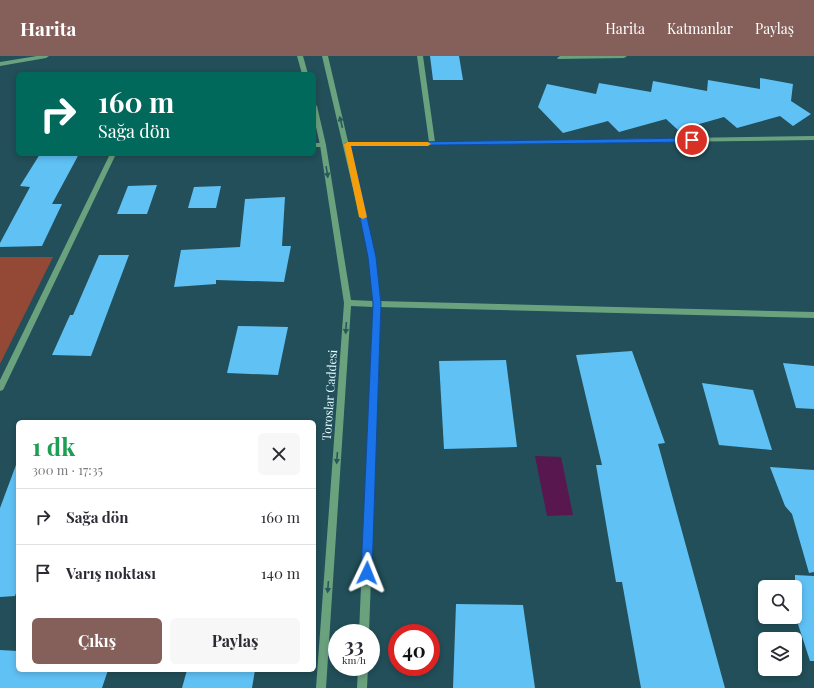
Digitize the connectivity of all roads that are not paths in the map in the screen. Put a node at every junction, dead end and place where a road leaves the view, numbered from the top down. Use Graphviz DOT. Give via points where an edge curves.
graph roads {
  1 [pos="46,56"];
  2 [pos="300,56"];
  3 [pos="325,56"];
  4 [pos="420,56"];
  5 [pos="624,56"];
  6 [pos="560,58"];
  7 [pos="0,64"];
  8 [pos="304,72"];
  9 [pos="316,115"];
  10 [pos="814,138"];
  11 [pos="347,144"];
  12 [pos="432,144"];
  13 [pos="316,145"];
  14 [pos="323,145"];
  15 [pos="112,156"];
  16 [pos="348,303"];
  17 [pos="377,304"];
  18 [pos="814,315"];
  19 [pos="0,388"];
  20 [pos="364,624"];
  21 [pos="363,676"];
  22 [pos="321,688"];
  23 [pos="362,688"];
  1 -- 7 [label="street"];
  2 -- 8 [label="street"];
  11 -- 3 [label="street, one-way"];
  4 -- 12 [label="street"];
  5 -- 6 [label="street"];
  9 -- 14 [label="street, Toroslar Caddesi"];
  10 -- 12 [label="street"];
  11 -- 12 [label="street"];
  11 -- 17 [label="street" via="372,257"];
  13 -- 14 [label="street"];
  14 -- 16 [label="street, Toroslar Caddesi, one-way"];
  15 -- 19 [label="street"];
  16 -- 17 [label="street"];
  16 -- 22 [label="street, Toroslar Caddesi, one-way"];
  17 -- 18 [label="street"];
  17 -- 20 [label="street"];
  21 -- 23 [label="street"];
}
